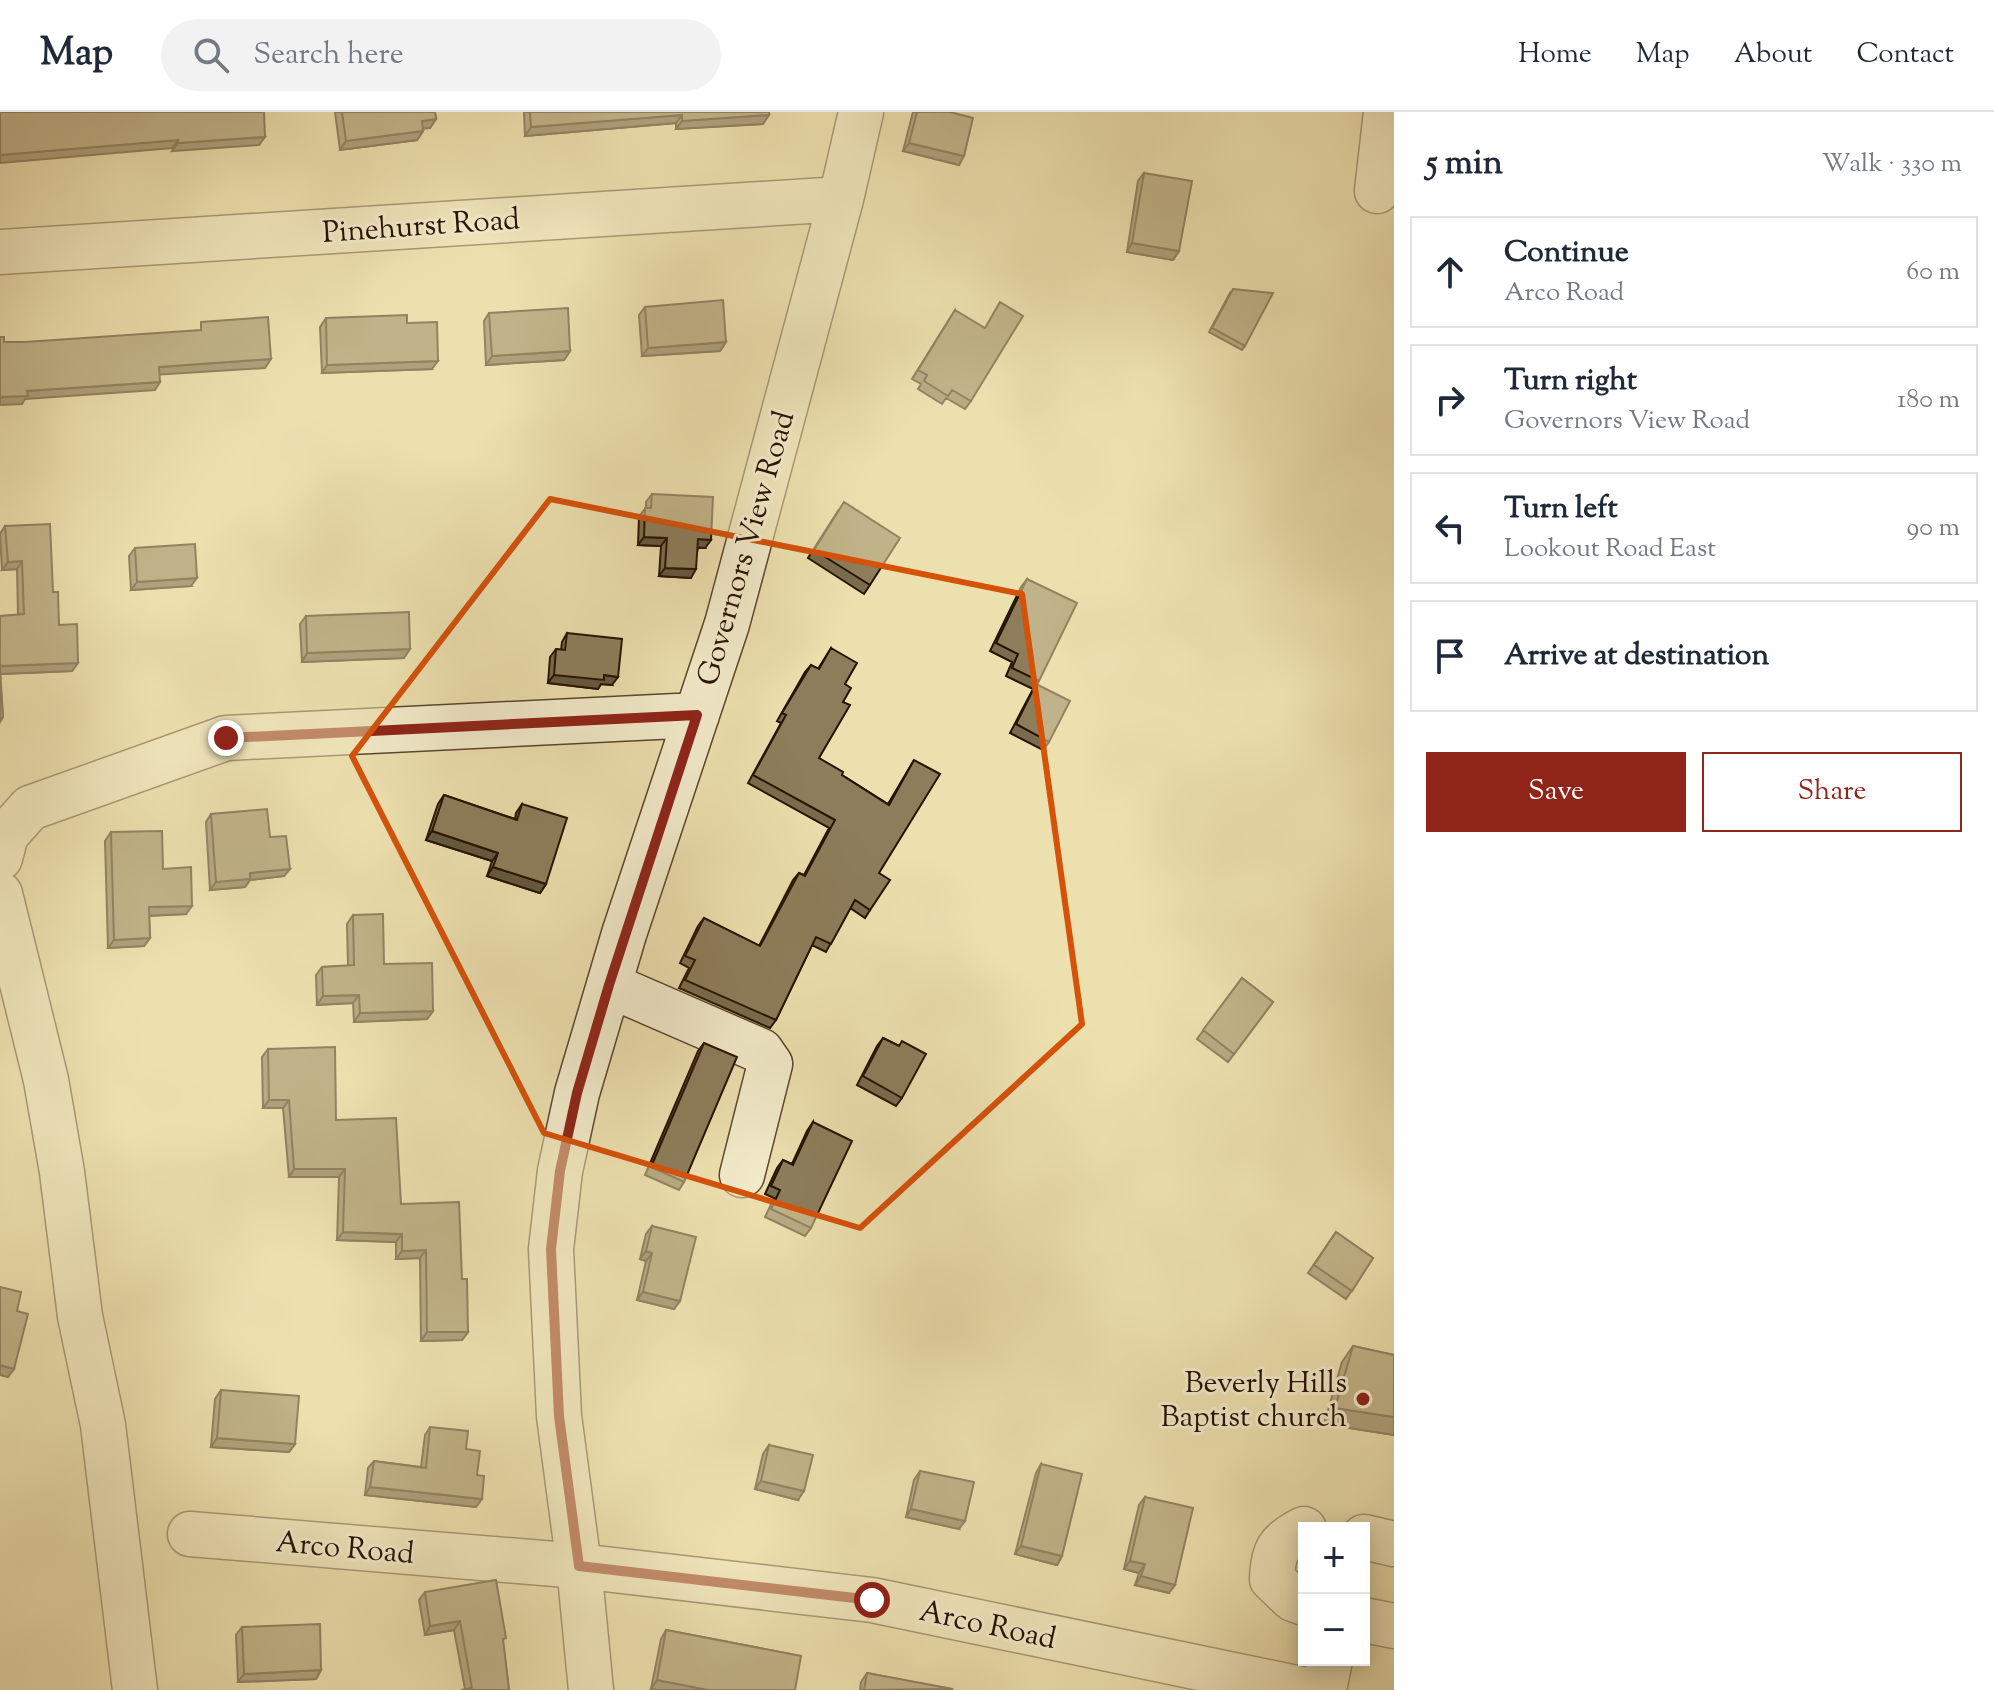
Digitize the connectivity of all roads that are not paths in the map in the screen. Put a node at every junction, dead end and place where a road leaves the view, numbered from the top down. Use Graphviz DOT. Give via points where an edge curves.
graph roads {
  1 [pos="861,112"];
  2 [pos="1386,112"];
  3 [pos="1377,191"];
  4 [pos="841,199"];
  5 [pos="0,252"];
  6 [pos="697,715"];
  7 [pos="0,858"];
  8 [pos="0,894"];
  9 [pos="609,985"];
  10 [pos="742,1175"];
  11 [pos="1298,1532"];
  12 [pos="190,1534"];
  13 [pos="1370,1538"];
  14 [pos="1394,1544"];
  15 [pos="579,1566"];
  16 [pos="1298,1601"];
  17 [pos="1370,1621"];
  18 [pos="1394,1626"];
  19 [pos="1329,1666"];
  20 [pos="135,1690"];
  21 [pos="591,1690"];
  22 [pos="1306,1690"];
  23 [pos="1324,1690"];
  1 -- 4 [label="street, Governors View Road"];
  2 -- 3 [label="street"];
  4 -- 5 [label="street, Pinehurst Road"];
  4 -- 6 [label="street, Governors View Road" via="727,624"];
  6 -- 7 [label="street" via="226,738 30,808 6,835"];
  6 -- 9 [label="street, Governors View Road"];
  8 -- 20 [label="street" via="57,1142 80,1316 103,1425"];
  9 -- 10 [label="street" via="761,1051 770,1064"];
  9 -- 15 [label="street, Governors View Road" via="577,1093 551,1249 559,1416"];
  11 -- 16 [label="street" via="1273,1556 1272,1579"];
  12 -- 15 [label="street, Arco Road"];
  13 -- 14 [label="street"];
  15 -- 21 [label="street, Governors View Road"];
  15 -- 22 [label="street, Arco Road" via="872,1600"];
  17 -- 18 [label="street"];
  19 -- 23 [label="street"];
}
